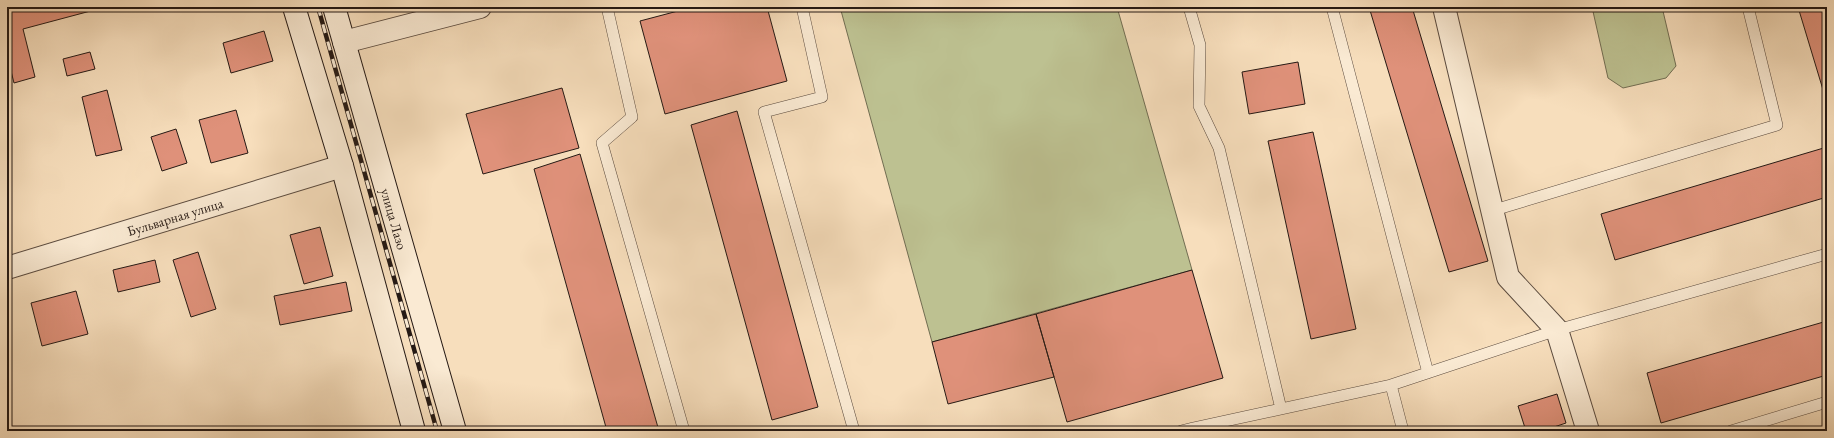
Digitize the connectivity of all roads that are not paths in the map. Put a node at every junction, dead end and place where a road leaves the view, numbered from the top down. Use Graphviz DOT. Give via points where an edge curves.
graph roads {
  1 [pos="294,7"];
  2 [pos="334,7"];
  3 [pos="480,7"];
  4 [pos="607,7"];
  5 [pos="802,7"];
  6 [pos="1188,7"];
  7 [pos="1332,7"];
  8 [pos="1444,7"];
  9 [pos="1748,7"];
  10 [pos="344,42"];
  11 [pos="342,166"];
  12 [pos="1491,211"];
  13 [pos="1827,254"];
  14 [pos="7,268"];
  15 [pos="1557,330"];
  16 [pos="1428,373"];
  17 [pos="1391,385"];
  18 [pos="1827,402"];
  19 [pos="1281,409"];
  20 [pos="1193,430"];
  21 [pos="414,431"];
  22 [pos="455,431"];
  23 [pos="684,431"];
  24 [pos="854,431"];
  25 [pos="1181,431"];
  26 [pos="1403,431"];
  27 [pos="1588,431"];
  28 [pos="1731,431"];
  1 -- 11 [label="street"];
  2 -- 10 [label="street, улица Лазо"];
  3 -- 10 [label="street"];
  4 -- 23 [label="lane" via="632,117 602,143"];
  5 -- 24 [label="lane" via="822,97 764,112"];
  6 -- 19 [label="lane" via="1200,44 1199,106 1219,148"];
  7 -- 16 [label="lane"];
  8 -- 12 [label="street"];
  9 -- 12 [label="lane" via="1777,125"];
  10 -- 22 [label="street, улица Лазо"];
  11 -- 14 [label="street, Бульварная улица"];
  11 -- 21 [label="street"];
  12 -- 15 [label="street" via="1508,277"];
  13 -- 15 [label="lane"];
  15 -- 16 [label="lane"];
  15 -- 27 [label="street"];
  16 -- 17 [label="lane"];
  17 -- 19 [label="lane"];
  17 -- 26 [label="lane"];
  18 -- 28 [label="lane"];
  19 -- 20 [label="lane"];
  20 -- 25 [label="lane"];
}
